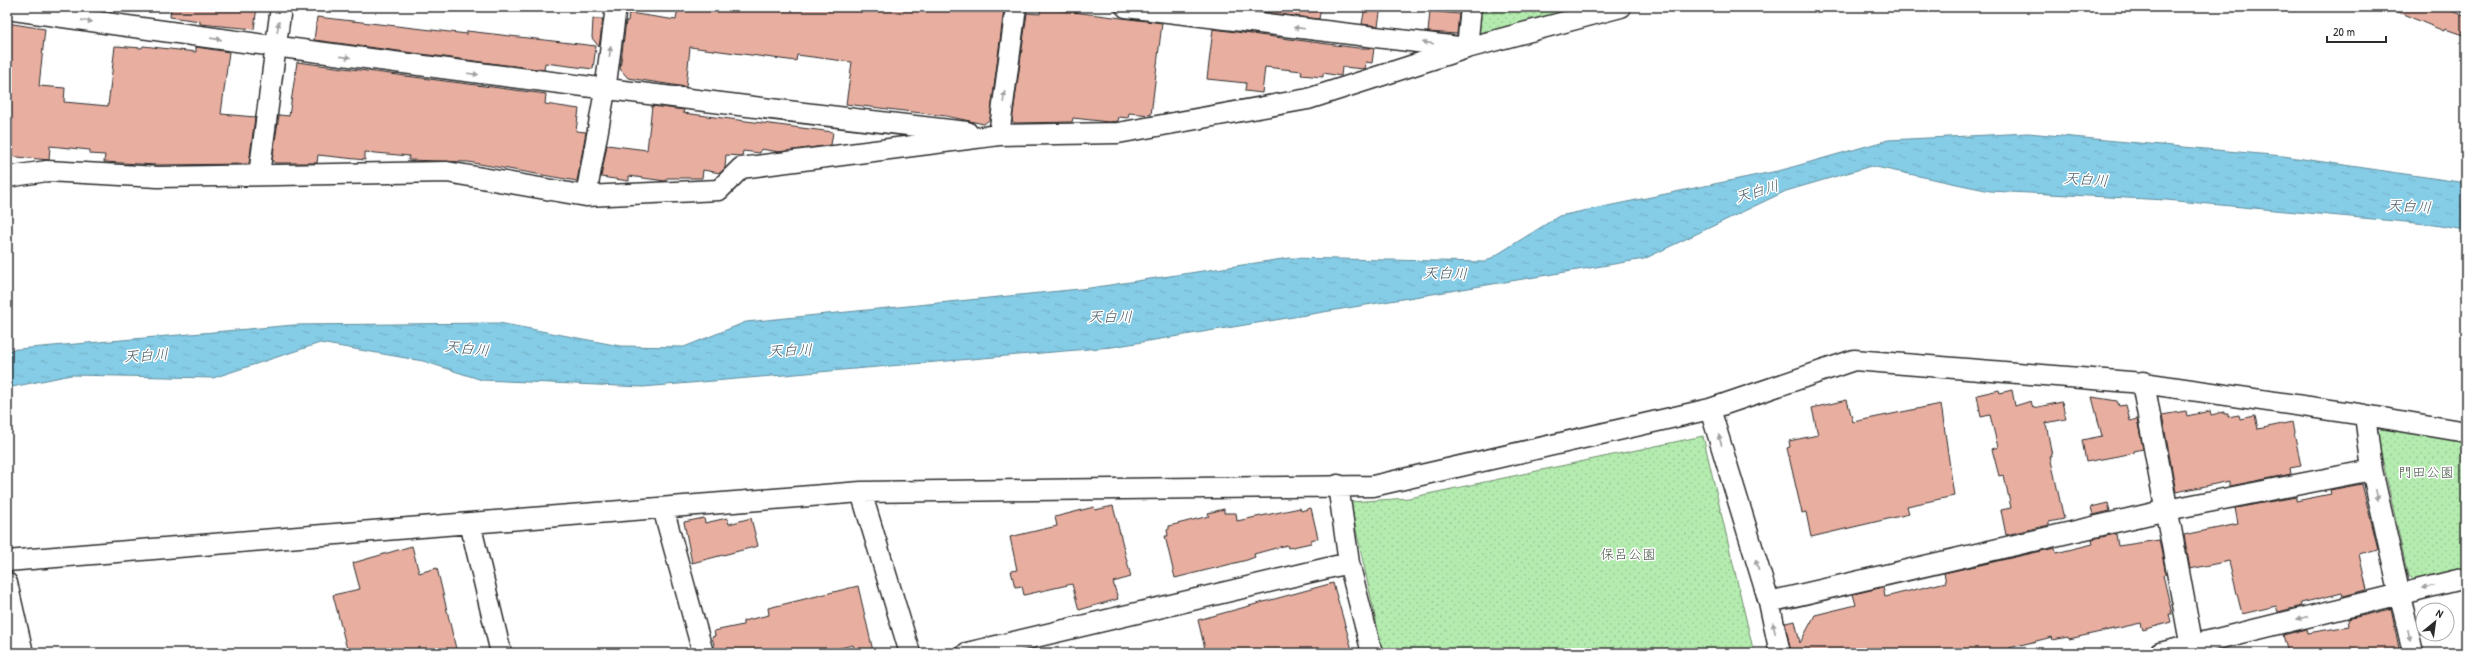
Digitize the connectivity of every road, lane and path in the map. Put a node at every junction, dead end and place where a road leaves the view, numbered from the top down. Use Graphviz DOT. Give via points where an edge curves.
graph roads {
  1 [pos="281,7"];
  2 [pos="616,7"];
  3 [pos="1016,7"];
  4 [pos="1126,7"];
  5 [pos="1471,7"];
  6 [pos="1621,7"];
  7 [pos="7,9"];
  8 [pos="275,48"];
  9 [pos="1467,48"];
  10 [pos="605,91"];
  11 [pos="998,135"];
  12 [pos="259,175"];
  13 [pos="7,177"];
  14 [pos="586,196"];
  15 [pos="2143,383"];
  16 [pos="1710,409"];
  17 [pos="2365,415"];
  18 [pos="2466,432"];
  19 [pos="2372,470"];
  20 [pos="1338,484"];
  21 [pos="861,492"];
  22 [pos="663,508"];
  23 [pos="2167,510"];
  24 [pos="470,523"];
  25 [pos="7,561"];
  26 [pos="1349,562"];
  27 [pos="2466,578"];
  28 [pos="7,583"];
  29 [pos="2400,594"];
  30 [pos="1769,602"];
  31 [pos="2193,649"];
  32 [pos="23,653"];
  33 [pos="501,653"];
  34 [pos="703,653"];
  35 [pos="910,653"];
  36 [pos="967,653"];
  37 [pos="1372,653"];
  38 [pos="1780,653"];
  39 [pos="2160,653"];
  40 [pos="2413,653"];
  8 -- 1 [label="street, one-way"];
  10 -- 2 [label="street, one-way"];
  11 -- 3 [label="street, one-way"];
  9 -- 4 [label="street, one-way"];
  5 -- 9 [label="street"];
  6 -- 9 [label="street"];
  7 -- 8 [label="street, one-way"];
  8 -- 10 [label="street, one-way"];
  8 -- 12 [label="street"];
  9 -- 11 [label="street" via="1308,99 1118,133"];
  10 -- 11 [label="street"];
  10 -- 14 [label="street"];
  11 -- 14 [label="street" via="741,168 719,190"];
  12 -- 13 [label="street" via="158,177 47,171"];
  12 -- 14 [label="street" via="447,172"];
  15 -- 16 [label="street" via="1854,360"];
  15 -- 17 [label="street"];
  15 -- 23 [label="street"];
  16 -- 20 [label="street" via="1372,486"];
  30 -- 16 [label="street, one-way"];
  17 -- 18 [label="street"];
  17 -- 19 [label="street"];
  19 -- 23 [label="street"];
  19 -- 29 [label="street, one-way"];
  20 -- 21 [label="street"];
  20 -- 26 [label="street"];
  21 -- 22 [label="street"];
  21 -- 35 [label="street"];
  22 -- 24 [label="street"];
  22 -- 34 [label="street"];
  23 -- 30 [label="street"];
  23 -- 31 [label="street"];
  24 -- 25 [label="street"];
  24 -- 33 [label="street"];
  26 -- 36 [label="street"];
  26 -- 37 [label="street"];
  27 -- 29 [label="street, one-way"];
  28 -- 32 [label="street"];
  29 -- 31 [label="street, one-way"];
  29 -- 40 [label="street, one-way"];
  38 -- 30 [label="street, one-way"];
  31 -- 39 [label="street"];
}
